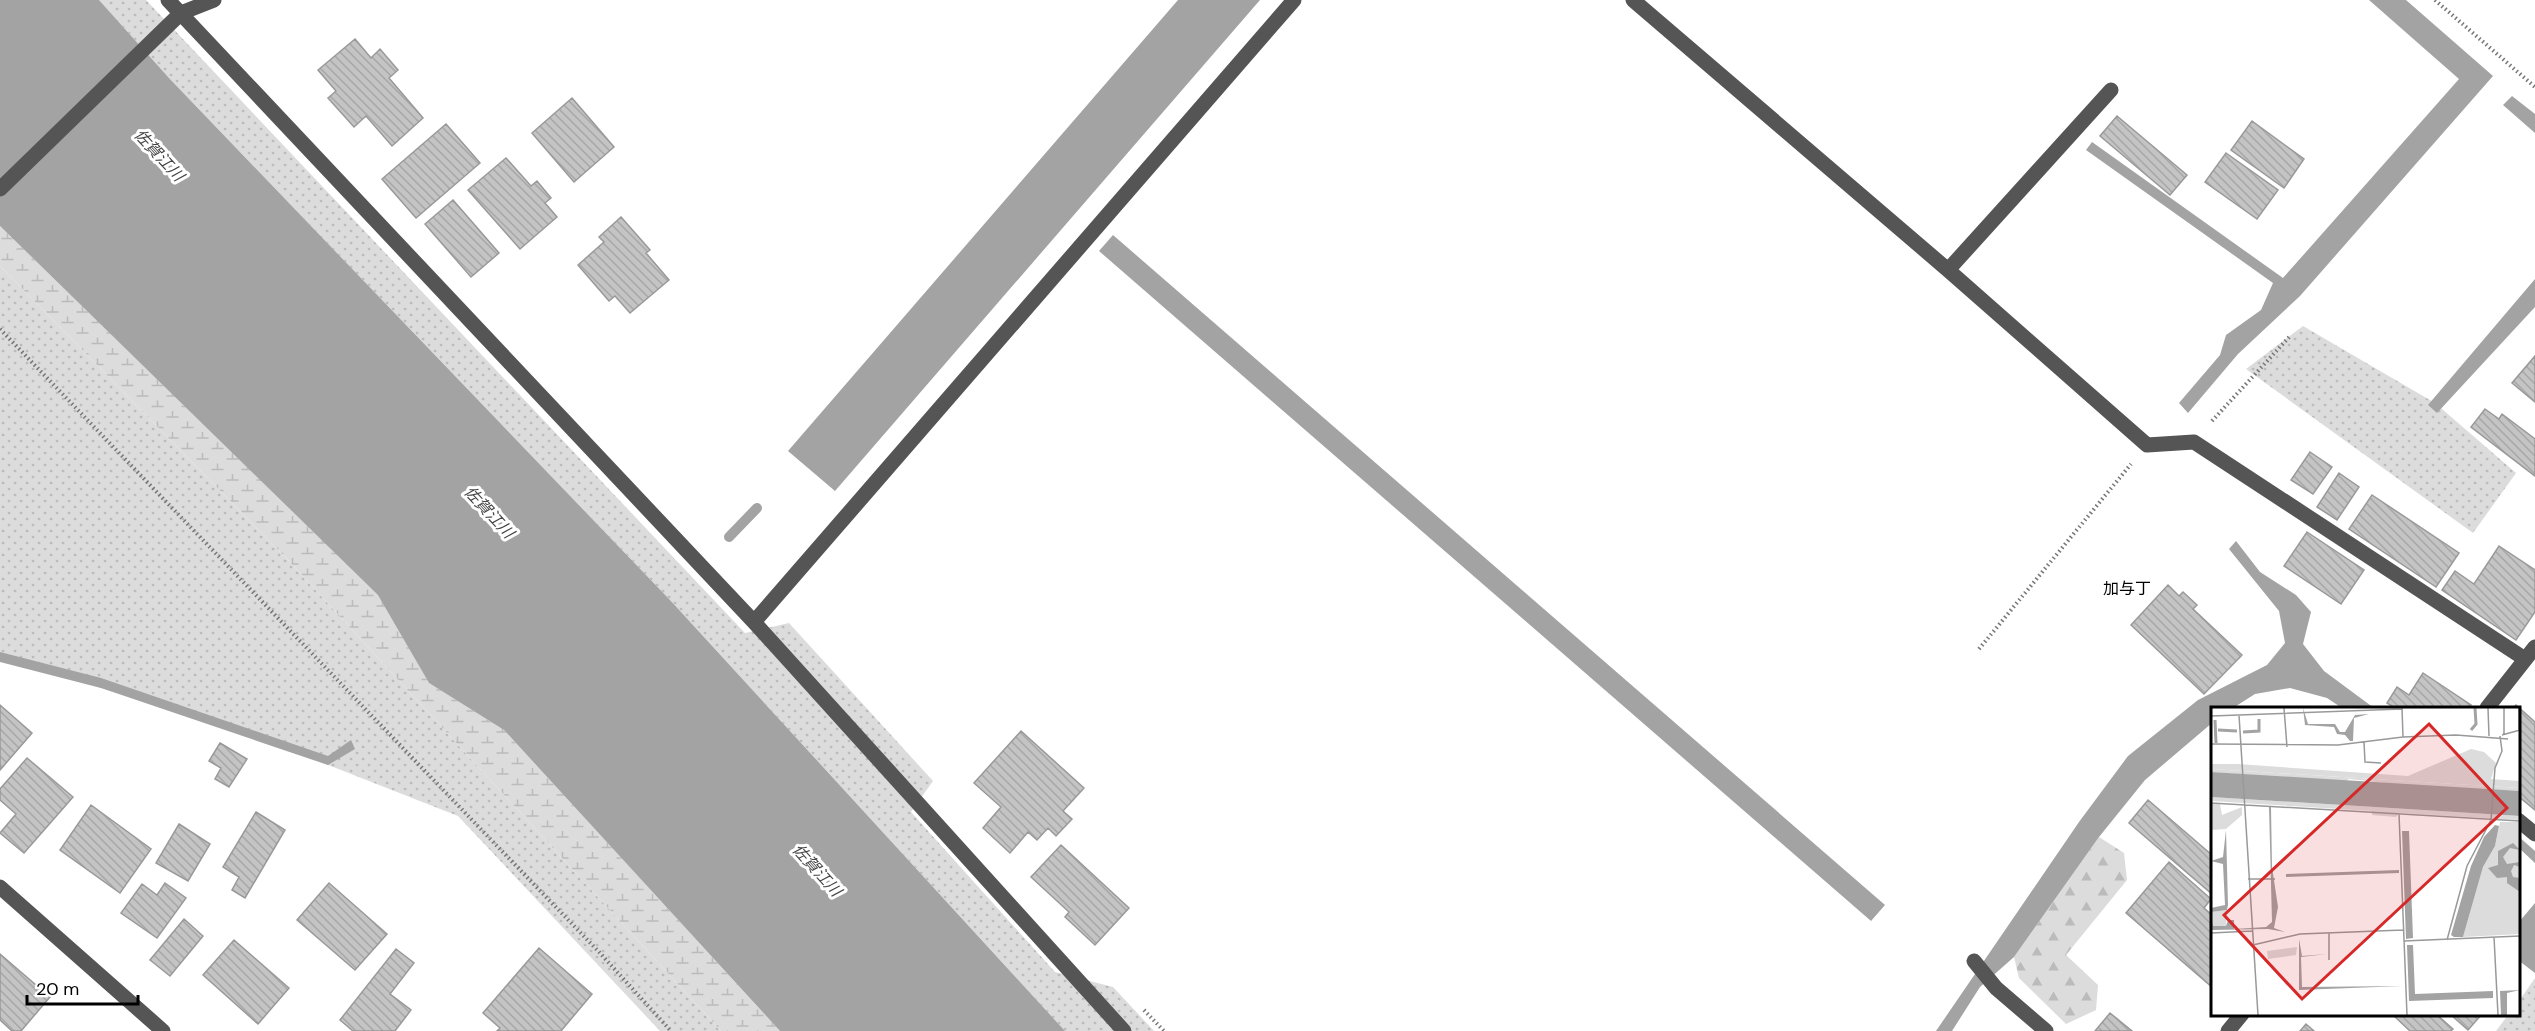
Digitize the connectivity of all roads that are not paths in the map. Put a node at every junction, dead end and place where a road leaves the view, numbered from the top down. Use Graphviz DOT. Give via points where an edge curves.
graph roads {
  1 [pos="168,0"];
  2 [pos="214,0"];
  3 [pos="1294,0"];
  4 [pos="1633,0"];
  5 [pos="181,13"];
  6 [pos="2111,90"];
  7 [pos="0,189"];
  8 [pos="1948,270"];
  9 [pos="754,622"];
  10 [pos="2530,653"];
  11 [pos="2488,707"];
  12 [pos="2520,822"];
  13 [pos="2535,834"];
  14 [pos="0,887"];
  15 [pos="1974,961"];
  16 [pos="2241,1016"];
  17 [pos="2232,1030"];
  18 [pos="163,1031"];
  19 [pos="1124,1031"];
  20 [pos="2046,1031"];
  1 -- 5 [label="street"];
  2 -- 5 [label="street"];
  3 -- 9 [label="street"];
  4 -- 8 [label="street"];
  5 -- 7 [label="street"];
  5 -- 9 [label="street"];
  6 -- 8 [label="street"];
  8 -- 10 [label="street" via="2147,445 2194,442"];
  9 -- 19 [label="street"];
  10 -- 11 [label="street"];
  12 -- 13 [label="street"];
  14 -- 18 [label="street"];
  15 -- 20 [label="street" via="1996,988"];
  16 -- 17 [label="street"];
}
